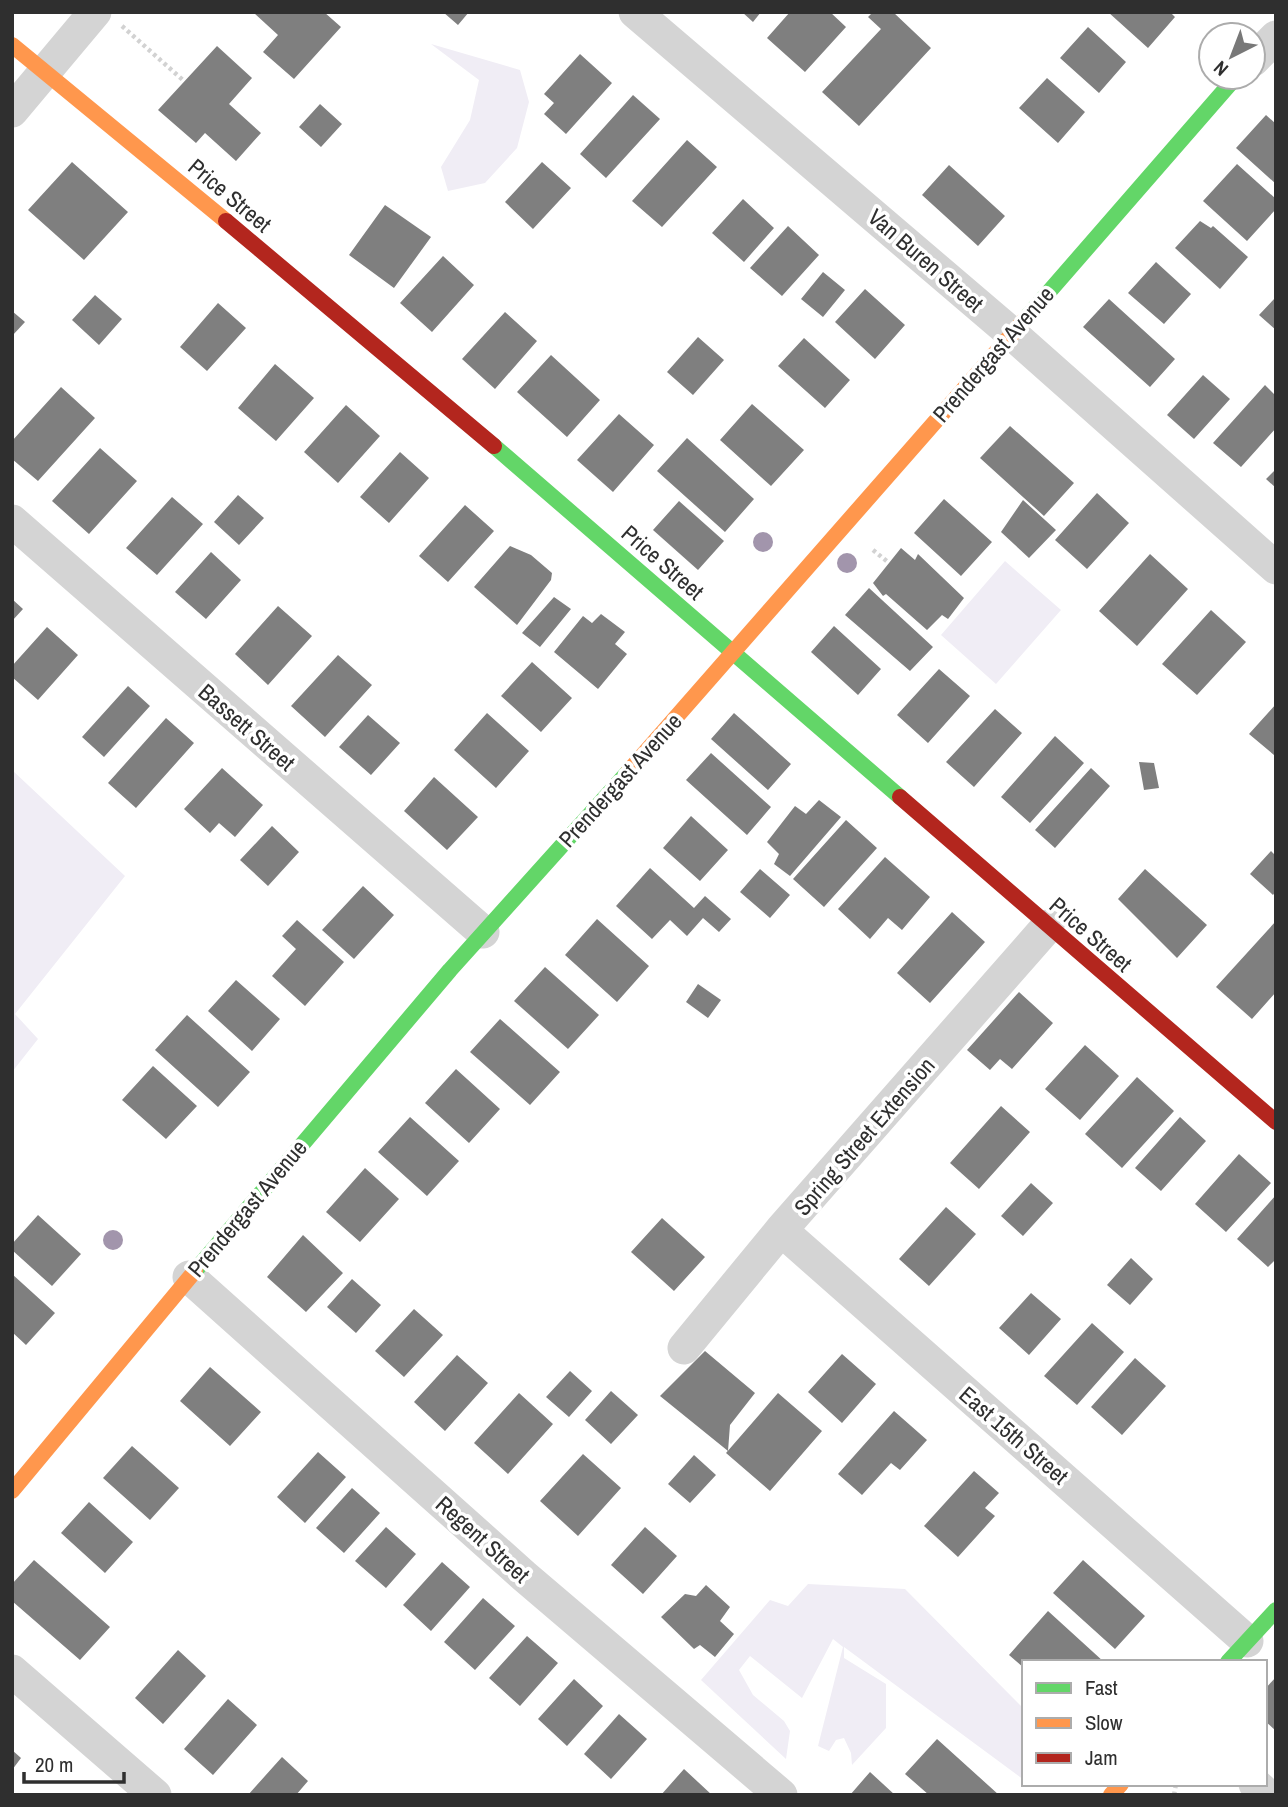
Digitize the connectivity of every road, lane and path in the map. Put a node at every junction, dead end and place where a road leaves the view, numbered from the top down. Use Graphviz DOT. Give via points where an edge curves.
graph roads {
  1 [pos="635,12"];
  2 [pos="106,17"];
  3 [pos="12,45"];
  4 [pos="46,72"];
  5 [pos="184,81"];
  6 [pos="1224,91"];
  7 [pos="12,111"];
  8 [pos="1011,333"];
  9 [pos="12,521"];
  10 [pos="870,547"];
  11 [pos="889,563"];
  12 [pos="1276,568"];
  13 [pos="734,654"];
  14 [pos="1048,926"];
  15 [pos="483,932"];
  16 [pos="1276,1122"];
  17 [pos="781,1230"];
  18 [pos="189,1277"];
  19 [pos="684,1348"];
  20 [pos="12,1492"];
  21 [pos="1276,1609"];
  22 [pos="1238,1651"];
  23 [pos="12,1671"];
  24 [pos="155,1795"];
  25 [pos="781,1795"];
  1 -- 8 [label="street, Van Buren Street"];
  2 -- 4 [label="street"];
  2 -- 5 [label="path"];
  3 -- 4 [label="main road, Price Street"];
  4 -- 7 [label="street"];
  4 -- 13 [label="main road, Price Street" via="390,356"];
  6 -- 8 [label="main road, Prendergast Avenue"];
  8 -- 12 [label="street, Van Buren Street"];
  8 -- 13 [label="main road, Prendergast Avenue"];
  9 -- 15 [label="street, Bassett Street"];
  10 -- 11 [label="path"];
  13 -- 14 [label="main road, Price Street"];
  13 -- 15 [label="main road, Prendergast Avenue"];
  14 -- 16 [label="main road, Price Street"];
  14 -- 17 [label="street, Spring Street Extension"];
  15 -- 18 [label="main road, Prendergast Avenue"];
  17 -- 19 [label="street, Spring Street Extension"];
  17 -- 22 [label="street, East 15th Street"];
  18 -- 20 [label="main road, Prendergast Avenue"];
  18 -- 25 [label="street, Regent Street" via="524,1576"];
  21 -- 22 [label="main road"];
  23 -- 24 [label="street"];
}
